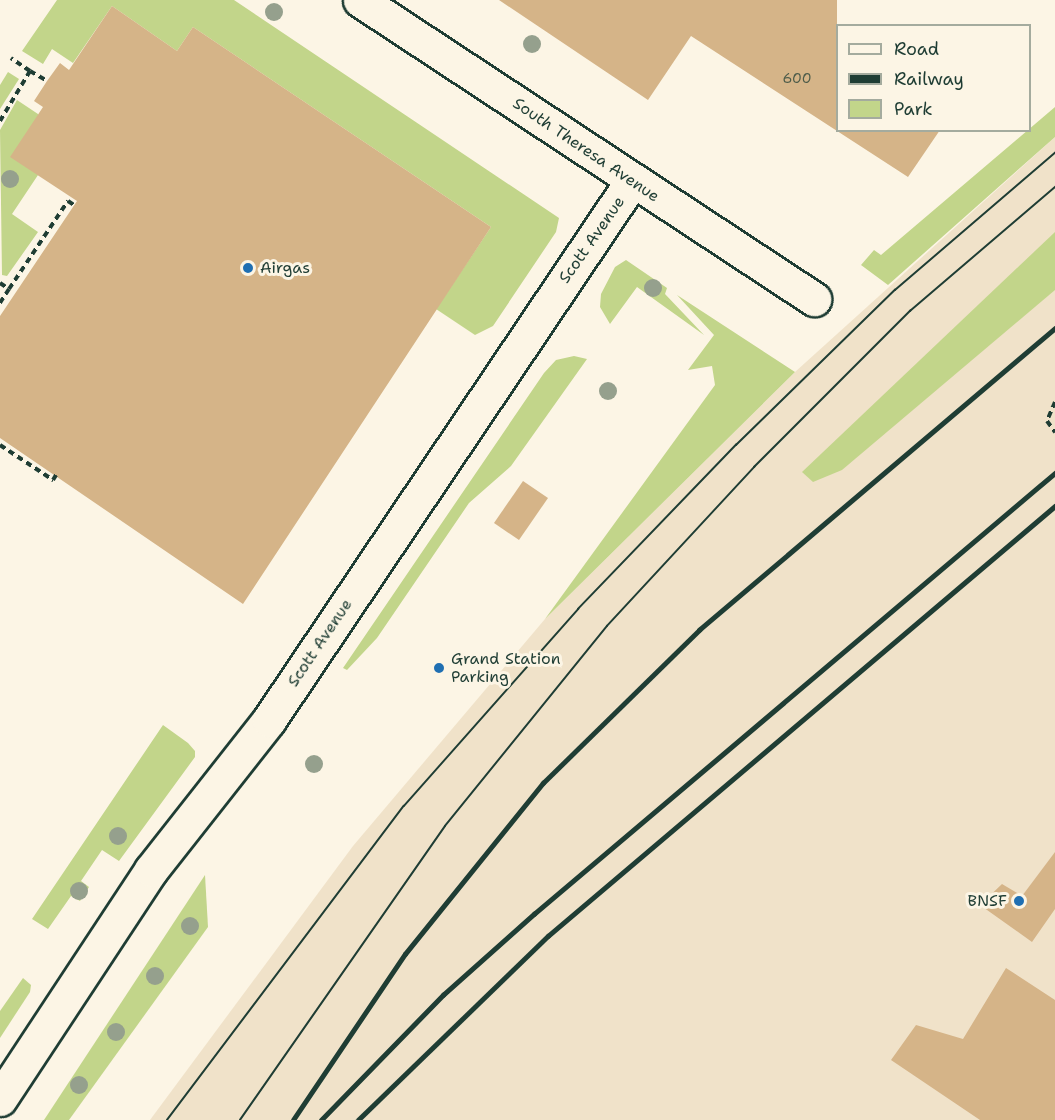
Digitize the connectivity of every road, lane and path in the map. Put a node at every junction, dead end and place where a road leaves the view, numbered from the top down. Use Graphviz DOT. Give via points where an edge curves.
graph roads {
  1 [pos="360,0"];
  2 [pos="11,58"];
  3 [pos="30,71"];
  4 [pos="47,81"];
  5 [pos="0,121"];
  6 [pos="632,181"];
  7 [pos="74,205"];
  8 [pos="0,282"];
  9 [pos="9,289"];
  10 [pos="814,299"];
  11 [pos="0,303"];
  12 [pos="1055,402"];
  13 [pos="1055,432"];
  14 [pos="0,445"];
  15 [pos="56,475"];
  16 [pos="0,1099"];
  1 -- 6 [label="street, South Theresa Avenue"];
  2 -- 3 [label="path"];
  3 -- 4 [label="path"];
  3 -- 5 [label="path"];
  6 -- 10 [label="street, South Theresa Avenue"];
  6 -- 16 [label="street, Scott Avenue" via="269,720 151,870"];
  7 -- 9 [label="path" via="68,201"];
  8 -- 9 [label="path"];
  9 -- 11 [label="path"];
  12 -- 13 [label="path" via="1047,421"];
  14 -- 15 [label="path" via="53,480"];
}
